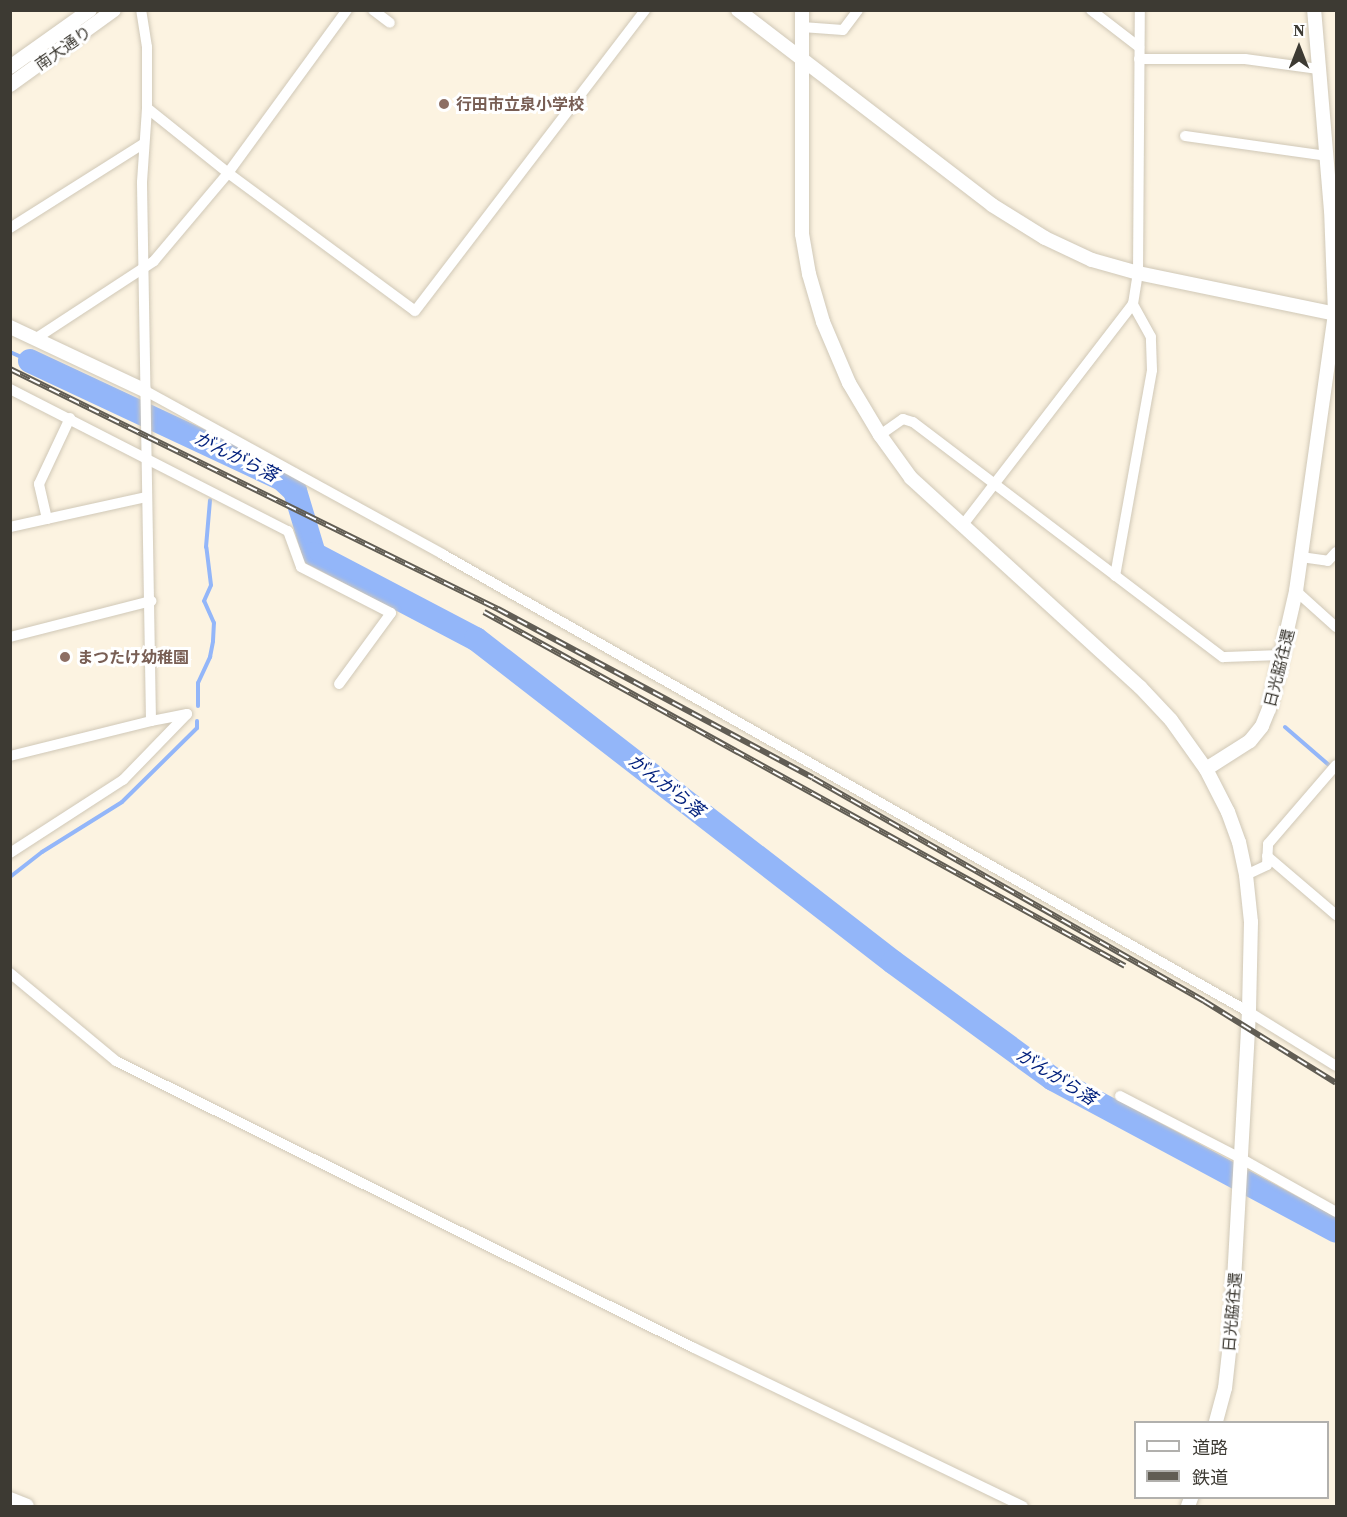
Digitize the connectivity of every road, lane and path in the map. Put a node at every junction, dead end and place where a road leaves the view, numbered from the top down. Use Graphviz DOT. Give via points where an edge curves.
graph roads {
  1 [pos="90,10"];
  2 [pos="114,10"];
  3 [pos="141,10"];
  4 [pos="347,10"];
  5 [pos="373,10"];
  6 [pos="645,10"];
  7 [pos="738,10"];
  8 [pos="802,10"];
  9 [pos="858,10"];
  10 [pos="1091,10"];
  11 [pos="1140,10"];
  12 [pos="1314,10"];
  13 [pos="390,23"];
  14 [pos="802,27"];
  15 [pos="1139,47"];
  16 [pos="802,59"];
  17 [pos="1139,59"];
  18 [pos="10,67"];
  19 [pos="1318,69"];
  20 [pos="10,86"];
  21 [pos="147,108"];
  22 [pos="1185,136"];
  23 [pos="143,144"];
  24 [pos="1327,156"];
  25 [pos="228,173"];
  26 [pos="1334,212"];
  27 [pos="10,228"];
  28 [pos="145,268"];
  29 [pos="1138,273"];
  30 [pos="1133,304"];
  31 [pos="1336,313"];
  32 [pos="10,327"];
  33 [pos="35,339"];
  34 [pos="10,389"];
  35 [pos="144,390"];
  36 [pos="70,418"];
  37 [pos="880,435"];
  38 [pos="147,459"];
  39 [pos="995,483"];
  40 [pos="147,497"];
  41 [pos="47,519"];
  42 [pos="962,526"];
  43 [pos="10,527"];
  44 [pos="1336,552"];
  45 [pos="1301,556"];
  46 [pos="1115,576"];
  47 [pos="1296,591"];
  48 [pos="151,601"];
  49 [pos="1336,627"];
  50 [pos="10,637"];
  51 [pos="1283,655"];
  52 [pos="339,684"];
  53 [pos="151,721"];
  54 [pos="10,756"];
  55 [pos="1336,765"];
  56 [pos="1206,770"];
  57 [pos="10,853"];
  58 [pos="1267,856"];
  59 [pos="1246,875"];
  60 [pos="1336,915"];
  61 [pos="10,973"];
  62 [pos="1249,1011"];
  63 [pos="1336,1066"];
  64 [pos="1120,1096"];
  65 [pos="1242,1163"];
  66 [pos="1336,1212"];
  67 [pos="1216,1421"];
  68 [pos="10,1498"];
  69 [pos="27,1506"];
  70 [pos="1023,1506"];
  1 -- 18 [label="street, 南大通り"];
  2 -- 20 [label="street, 南大通り"];
  3 -- 21 [label="street" via="147,47"];
  4 -- 25 [label="street"];
  5 -- 13 [label="street"];
  6 -- 25 [label="street" via="415,311"];
  7 -- 16 [label="street"];
  8 -- 14 [label="street"];
  9 -- 14 [label="street" via="843,30"];
  10 -- 15 [label="street"];
  11 -- 15 [label="street"];
  12 -- 19 [label="street, 日光脇往還"];
  14 -- 16 [label="street"];
  15 -- 17 [label="street"];
  16 -- 29 [label="street" via="1001,210 1045,238 1092,260"];
  16 -- 37 [label="street" via="802,234 809,274 835,353"];
  17 -- 19 [label="street" via="1245,59"];
  17 -- 29 [label="street"];
  19 -- 24 [label="street, 日光脇往還"];
  21 -- 23 [label="street"];
  21 -- 25 [label="street"];
  22 -- 24 [label="street"];
  23 -- 27 [label="street"];
  23 -- 28 [label="street"];
  24 -- 26 [label="street, 日光脇往還"];
  25 -- 28 [label="street"];
  26 -- 31 [label="street, 日光脇往還"];
  28 -- 33 [label="street"];
  28 -- 35 [label="street"];
  29 -- 30 [label="street"];
  29 -- 31 [label="street"];
  30 -- 39 [label="street"];
  30 -- 46 [label="street" via="1151,337 1152,370"];
  31 -- 45 [label="street, 日光脇往還"];
  32 -- 33 [label="street"];
  33 -- 35 [label="street"];
  34 -- 36 [label="street"];
  35 -- 38 [label="street"];
  35 -- 62 [label="street" via="442,554"];
  36 -- 38 [label="street"];
  36 -- 41 [label="street" via="39,484"];
  37 -- 39 [label="street" via="903,419 912,422"];
  37 -- 42 [label="street" via="911,478"];
  38 -- 40 [label="street"];
  38 -- 52 [label="street" via="288,531 301,567 390,613"];
  39 -- 42 [label="street"];
  39 -- 46 [label="street"];
  40 -- 41 [label="street"];
  40 -- 48 [label="street"];
  41 -- 43 [label="street"];
  42 -- 56 [label="street" via="1140,687 1171,720"];
  44 -- 45 [label="street" via="1328,561"];
  45 -- 47 [label="street, 日光脇往還"];
  46 -- 51 [label="street" via="1223,657"];
  47 -- 49 [label="street"];
  47 -- 51 [label="street, 日光脇往還"];
  48 -- 50 [label="street"];
  48 -- 53 [label="street"];
  51 -- 56 [label="street, 日光脇往還" via="1262,726 1250,741"];
  53 -- 54 [label="street"];
  53 -- 57 [label="street" via="187,714 123,780"];
  55 -- 58 [label="street" via="1268,844"];
  56 -- 59 [label="street" via="1228,812"];
  58 -- 59 [label="street" via="1267,865"];
  58 -- 60 [label="street"];
  59 -- 62 [label="street" via="1251,922"];
  61 -- 70 [label="street" via="116,1061 694,1348"];
  62 -- 63 [label="street"];
  62 -- 65 [label="street"];
  64 -- 65 [label="street"];
  65 -- 66 [label="street"];
  65 -- 67 [label="street, 日光脇往還" via="1231,1334"];
  68 -- 69 [label="street"];
}
